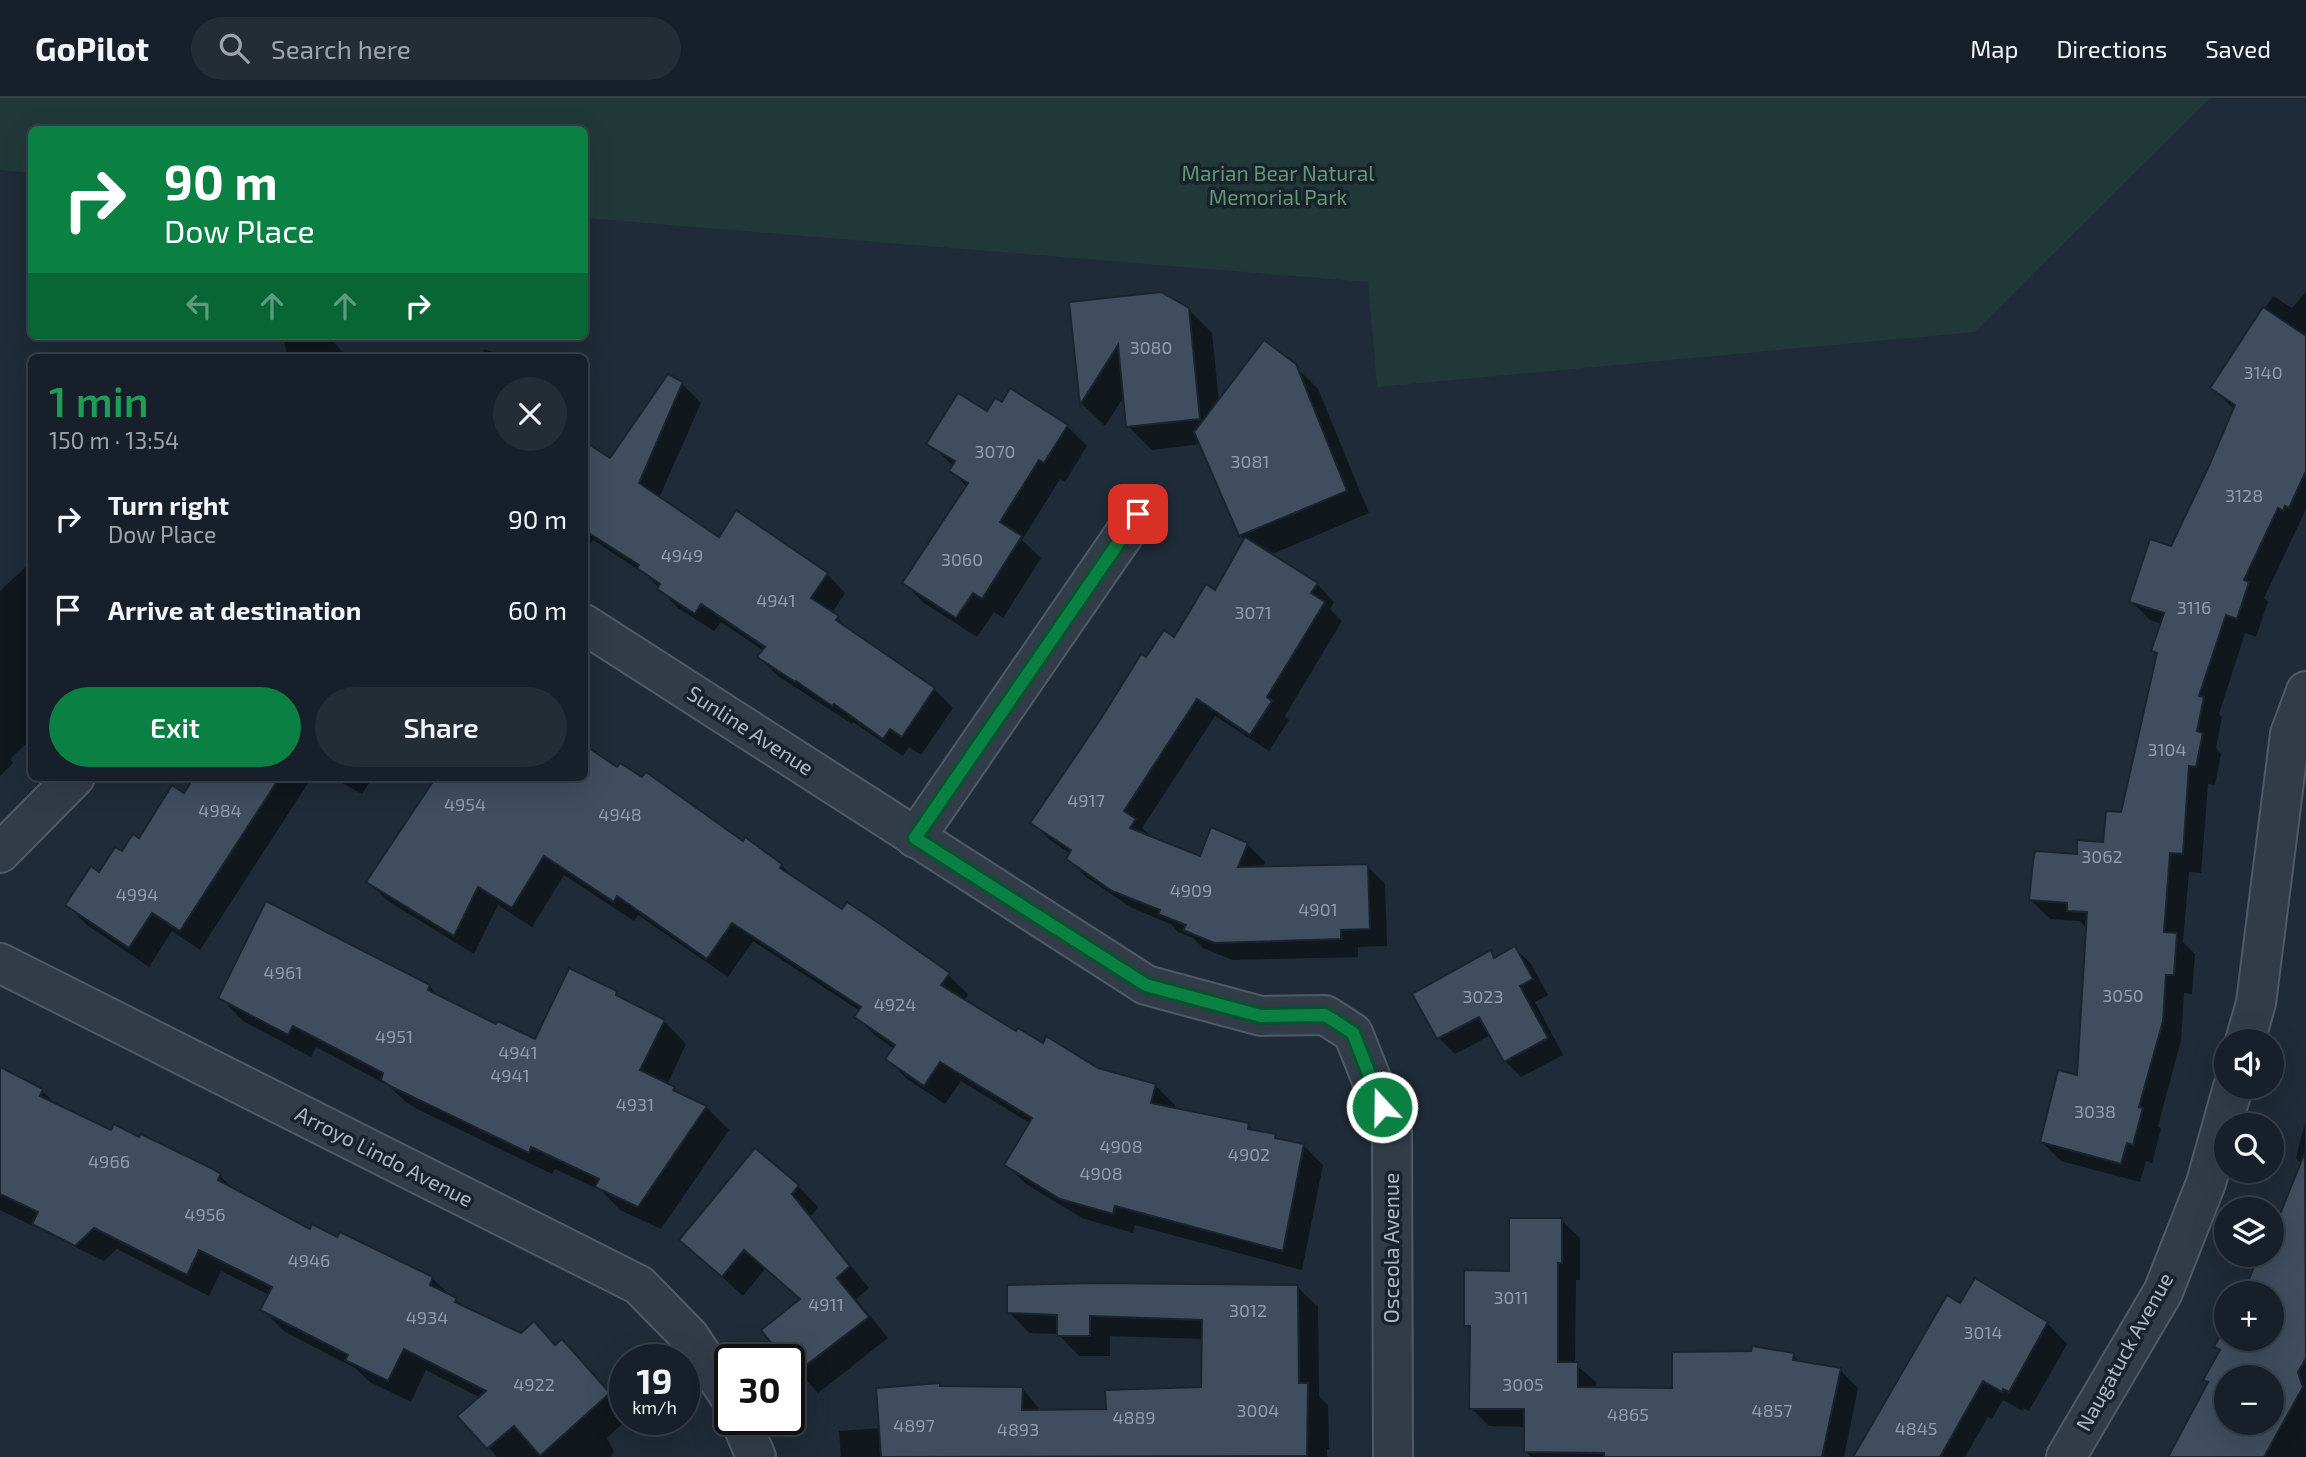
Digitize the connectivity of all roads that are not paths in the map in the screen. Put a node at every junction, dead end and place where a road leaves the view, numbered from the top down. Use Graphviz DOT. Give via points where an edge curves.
graph roads {
  1 [pos="1138,514"];
  2 [pos="588,627"];
  3 [pos="2306,691"];
  4 [pos="71,781"];
  5 [pos="915,838"];
  6 [pos="0,853"];
  7 [pos="0,963"];
  8 [pos="2248,1029"];
  9 [pos="2230,1099"];
  10 [pos="714,1373"];
  11 [pos="747,1435"];
  12 [pos="756,1457"];
  13 [pos="1393,1457"];
  14 [pos="2066,1457"];
  1 -- 5 [label="street"];
  2 -- 5 [label="street, Sunline Avenue"];
  3 -- 8 [label="street" via="2290,734 2256,1003"];
  4 -- 6 [label="street"];
  5 -- 13 [label="street, Osceola Avenue" via="1146,985 1261,1016 1325,1015 1353,1033 1392,1131"];
  7 -- 10 [label="street, Arroyo Lindo Avenue" via="639,1285 689,1336"];
  9 -- 14 [label="street, Naugatuck Avenue" via="2206,1183 2163,1292"];
  11 -- 12 [label="street"];
}
